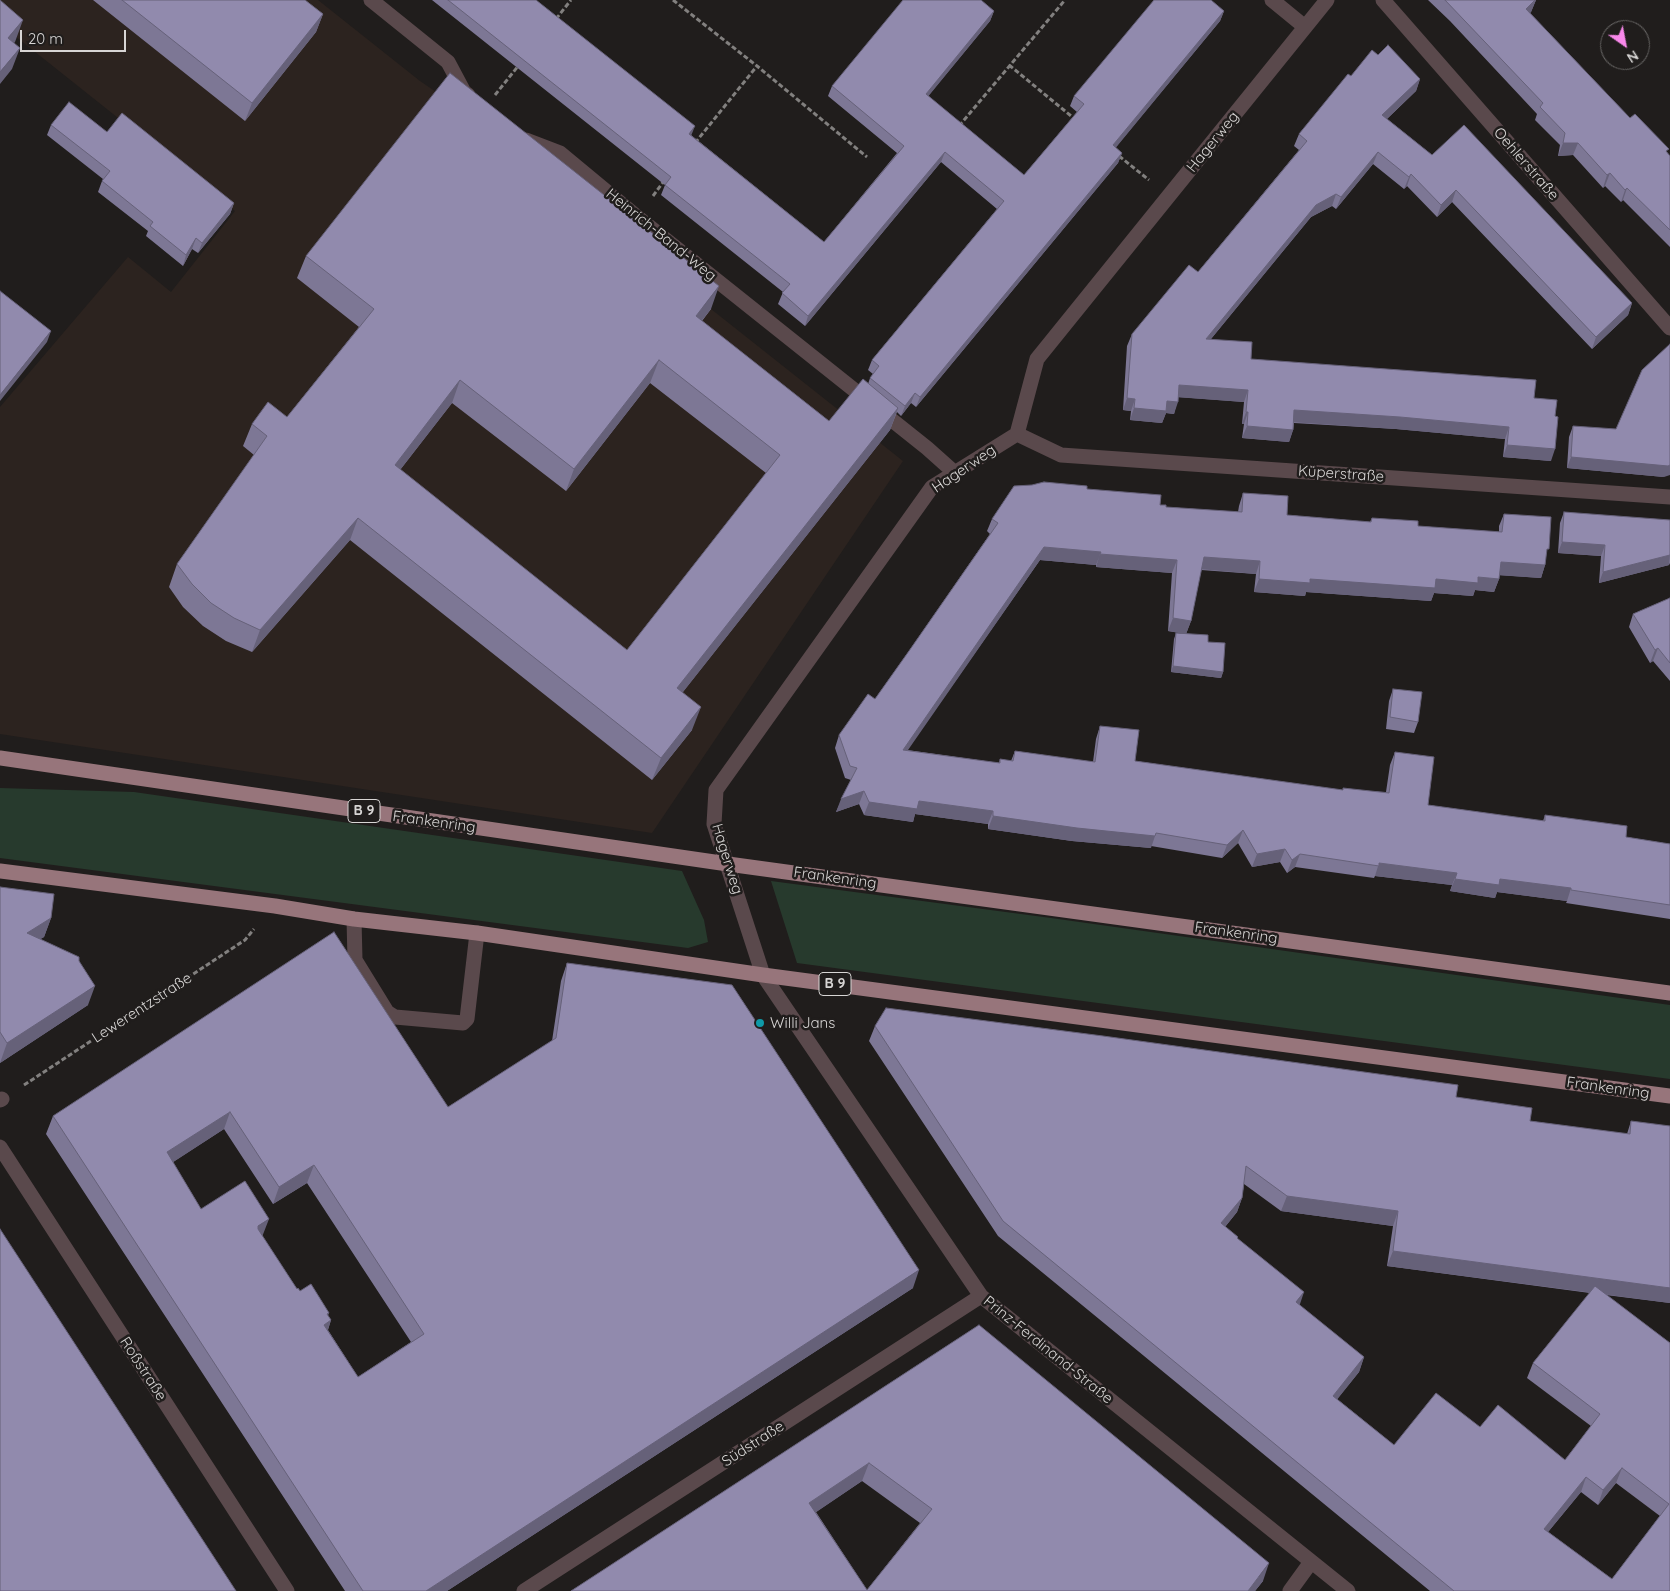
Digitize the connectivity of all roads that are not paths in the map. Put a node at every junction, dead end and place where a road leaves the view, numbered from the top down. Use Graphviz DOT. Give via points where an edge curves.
graph roads {
  1 [pos="371,0"];
  2 [pos="1272,0"];
  3 [pos="1327,0"];
  4 [pos="1383,0"];
  5 [pos="1305,27"];
  6 [pos="485,108"];
  7 [pos="514,131"];
  8 [pos="1670,328"];
  9 [pos="1017,434"];
  10 [pos="955,473"];
  11 [pos="1670,497"];
  12 [pos="0,758"];
  13 [pos="728,864"];
  14 [pos="0,871"];
  15 [pos="354,919"];
  16 [pos="478,933"];
  17 [pos="763,975"];
  18 [pos="1670,993"];
  19 [pos="1670,1096"];
  20 [pos="0,1147"];
  21 [pos="981,1296"];
  22 [pos="1312,1562"];
  23 [pos="287,1591"];
  24 [pos="524,1591"];
  25 [pos="1290,1591"];
  26 [pos="1348,1591"];
  1 -- 6 [label="street" via="448,62 464,92"];
  2 -- 5 [label="street"];
  3 -- 5 [label="street, Hagerweg"];
  4 -- 8 [label="street, Oehlerstraße"];
  5 -- 9 [label="street, Hagerweg" via="1037,360"];
  7 -- 10 [label="street, Heinrich-Band-Weg" via="529,142 560,153"];
  9 -- 10 [label="street, Hagerweg"];
  9 -- 11 [label="street, Küperstraße" via="1061,455"];
  10 -- 13 [label="street, Hagerweg" via="932,487 716,790 714,824"];
  12 -- 13 [label="main road, Frankenring / B 9"];
  13 -- 17 [label="street, Hagerweg"];
  13 -- 18 [label="main road, Frankenring / B 9"];
  14 -- 15 [label="main road, Frankenring / B 9"];
  15 -- 16 [label="main road, Frankenring / B 9"];
  15 -- 16 [label="street" via="356,960 387,1012 395,1017 463,1023 467,1019"];
  16 -- 17 [label="main road, Frankenring / B 9"];
  17 -- 19 [label="main road, Frankenring / B 9"];
  17 -- 21 [label="street, Prinz-Ferdinand-Straße"];
  20 -- 23 [label="street, Roßstraße"];
  21 -- 22 [label="street, Prinz-Ferdinand-Straße"];
  21 -- 24 [label="street, Südstraße"];
  22 -- 25 [label="street"];
  22 -- 26 [label="street, Prinz-Ferdinand-Straße"];
}
